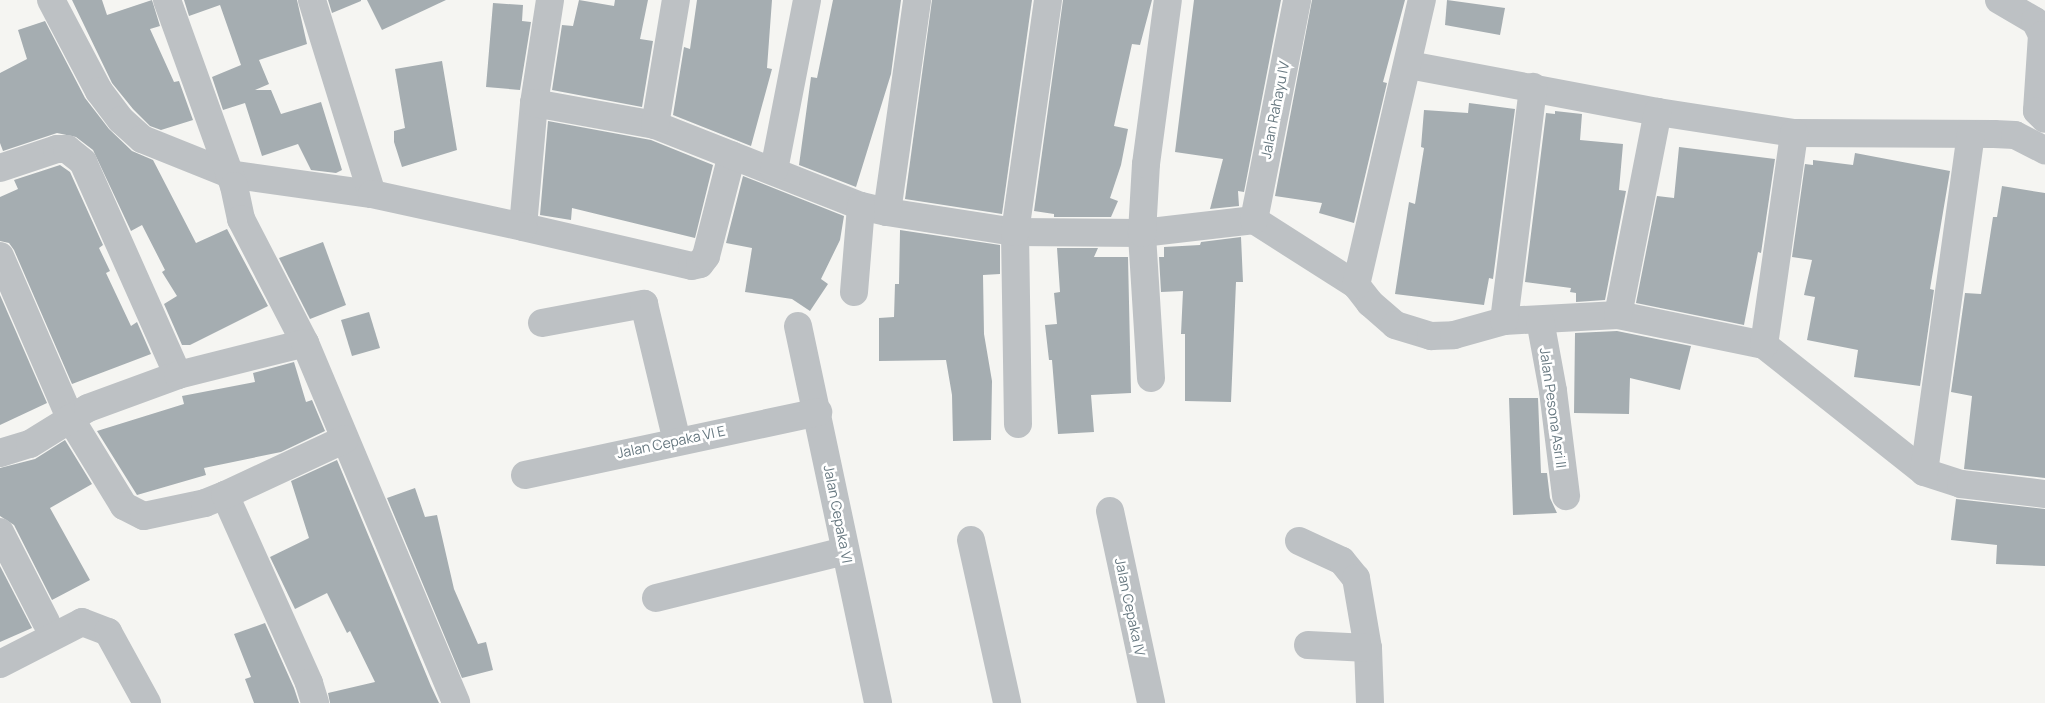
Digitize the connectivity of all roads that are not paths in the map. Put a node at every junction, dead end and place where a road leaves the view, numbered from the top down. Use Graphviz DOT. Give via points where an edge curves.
graph roads {
  1 [pos="51,0"];
  2 [pos="167,0"];
  3 [pos="312,0"];
  4 [pos="550,0"];
  5 [pos="676,0"];
  6 [pos="807,0"];
  7 [pos="917,0"];
  8 [pos="1048,0"];
  9 [pos="1168,0"];
  10 [pos="1297,0"];
  11 [pos="1422,0"];
  12 [pos="1999,0"];
  13 [pos="1409,65"];
  14 [pos="1533,87"];
  15 [pos="534,103"];
  16 [pos="1658,112"];
  17 [pos="2045,119"];
  18 [pos="655,125"];
  19 [pos="1794,133"];
  20 [pos="1971,134"];
  21 [pos="2045,150"];
  22 [pos="732,155"];
  23 [pos="0,168"];
  24 [pos="774,170"];
  25 [pos="231,180"];
  26 [pos="372,194"];
  27 [pos="874,209"];
  28 [pos="1254,220"];
  29 [pos="522,227"];
  30 [pos="1015,232"];
  31 [pos="1142,233"];
  32 [pos="0,256"];
  33 [pos="1356,284"];
  34 [pos="854,292"];
  35 [pos="1618,315"];
  36 [pos="1540,320"];
  37 [pos="1504,321"];
  38 [pos="542,323"];
  39 [pos="798,326"];
  40 [pos="304,343"];
  41 [pos="1764,345"];
  42 [pos="178,375"];
  43 [pos="1151,378"];
  44 [pos="818,412"];
  45 [pos="70,418"];
  46 [pos="1018,424"];
  47 [pos="345,439"];
  48 [pos="677,441"];
  49 [pos="0,454"];
  50 [pos="1924,472"];
  51 [pos="524,475"];
  52 [pos="2045,494"];
  53 [pos="225,495"];
  54 [pos="1566,496"];
  55 [pos="1110,511"];
  56 [pos="0,532"];
  57 [pos="971,540"];
  58 [pos="1298,541"];
  59 [pos="845,551"];
  60 [pos="656,598"];
  61 [pos="46,622"];
  62 [pos="1308,645"];
  63 [pos="1368,648"];
  64 [pos="0,664"];
  65 [pos="875,702"];
  66 [pos="147,703"];
  67 [pos="315,703"];
  68 [pos="456,703"];
  69 [pos="1007,703"];
  70 [pos="1151,703"];
  71 [pos="1370,703"];
  1 -- 25 [label="street" via="98,91 121,120 142,139"];
  2 -- 25 [label="street"];
  3 -- 26 [label="street"];
  4 -- 15 [label="street"];
  5 -- 18 [label="street"];
  6 -- 24 [label="street"];
  7 -- 27 [label="street"];
  8 -- 30 [label="street"];
  9 -- 31 [label="street" via="1146,164"];
  10 -- 28 [label="street, Jalan Rahayu IV"];
  11 -- 13 [label="street"];
  12 -- 17 [label="street" via="2035,21 2042,35 2037,111"];
  13 -- 14 [label="street"];
  13 -- 33 [label="street"];
  14 -- 16 [label="street"];
  14 -- 37 [label="street"];
  15 -- 18 [label="street"];
  15 -- 29 [label="street"];
  16 -- 19 [label="street"];
  16 -- 35 [label="street"];
  18 -- 22 [label="street"];
  19 -- 20 [label="street" via="1932,131"];
  19 -- 41 [label="street"];
  20 -- 21 [label="street" via="2015,135"];
  20 -- 50 [label="street"];
  22 -- 24 [label="street"];
  22 -- 29 [label="street" via="706,256 700,264 692,266"];
  23 -- 42 [label="street" via="57,149 66,149 83,162"];
  24 -- 27 [label="street"];
  25 -- 26 [label="street"];
  25 -- 40 [label="street" via="241,219"];
  26 -- 29 [label="street"];
  27 -- 30 [label="street"];
  27 -- 34 [label="street"];
  28 -- 31 [label="street"];
  28 -- 33 [label="street"];
  30 -- 31 [label="street"];
  30 -- 46 [label="street"];
  31 -- 43 [label="street"];
  32 -- 45 [label="street"];
  33 -- 37 [label="street" via="1382,314 1408,331 1431,336 1454,335"];
  35 -- 36 [label="street"];
  35 -- 41 [label="street"];
  36 -- 37 [label="street"];
  36 -- 54 [label="street, Jalan Pesona Asri II"];
  38 -- 48 [label="street" via="644,304"];
  39 -- 44 [label="street, Jalan Cepaka VI"];
  40 -- 42 [label="street"];
  40 -- 47 [label="street"];
  41 -- 50 [label="street"];
  42 -- 45 [label="street" via="88,408"];
  44 -- 48 [label="street, Jalan Cepaka VI E"];
  44 -- 59 [label="street, Jalan Cepaka VI"];
  45 -- 49 [label="street" via="30,444"];
  45 -- 53 [label="street" via="117,499 131,512 144,516 206,503"];
  47 -- 53 [label="street"];
  47 -- 68 [label="street"];
  48 -- 51 [label="street, Jalan Cepaka VI E"];
  50 -- 52 [label="street" via="1961,484"];
  53 -- 67 [label="street"];
  55 -- 70 [label="street, Jalan Cepaka IV"];
  56 -- 61 [label="street"];
  57 -- 69 [label="street"];
  58 -- 63 [label="street" via="1327,552 1351,569 1356,578"];
  59 -- 60 [label="street"];
  59 -- 65 [label="street, Jalan Cepaka VI"];
  62 -- 63 [label="street"];
  63 -- 71 [label="street"];
  64 -- 66 [label="street" via="82,622 108,632"];
}
